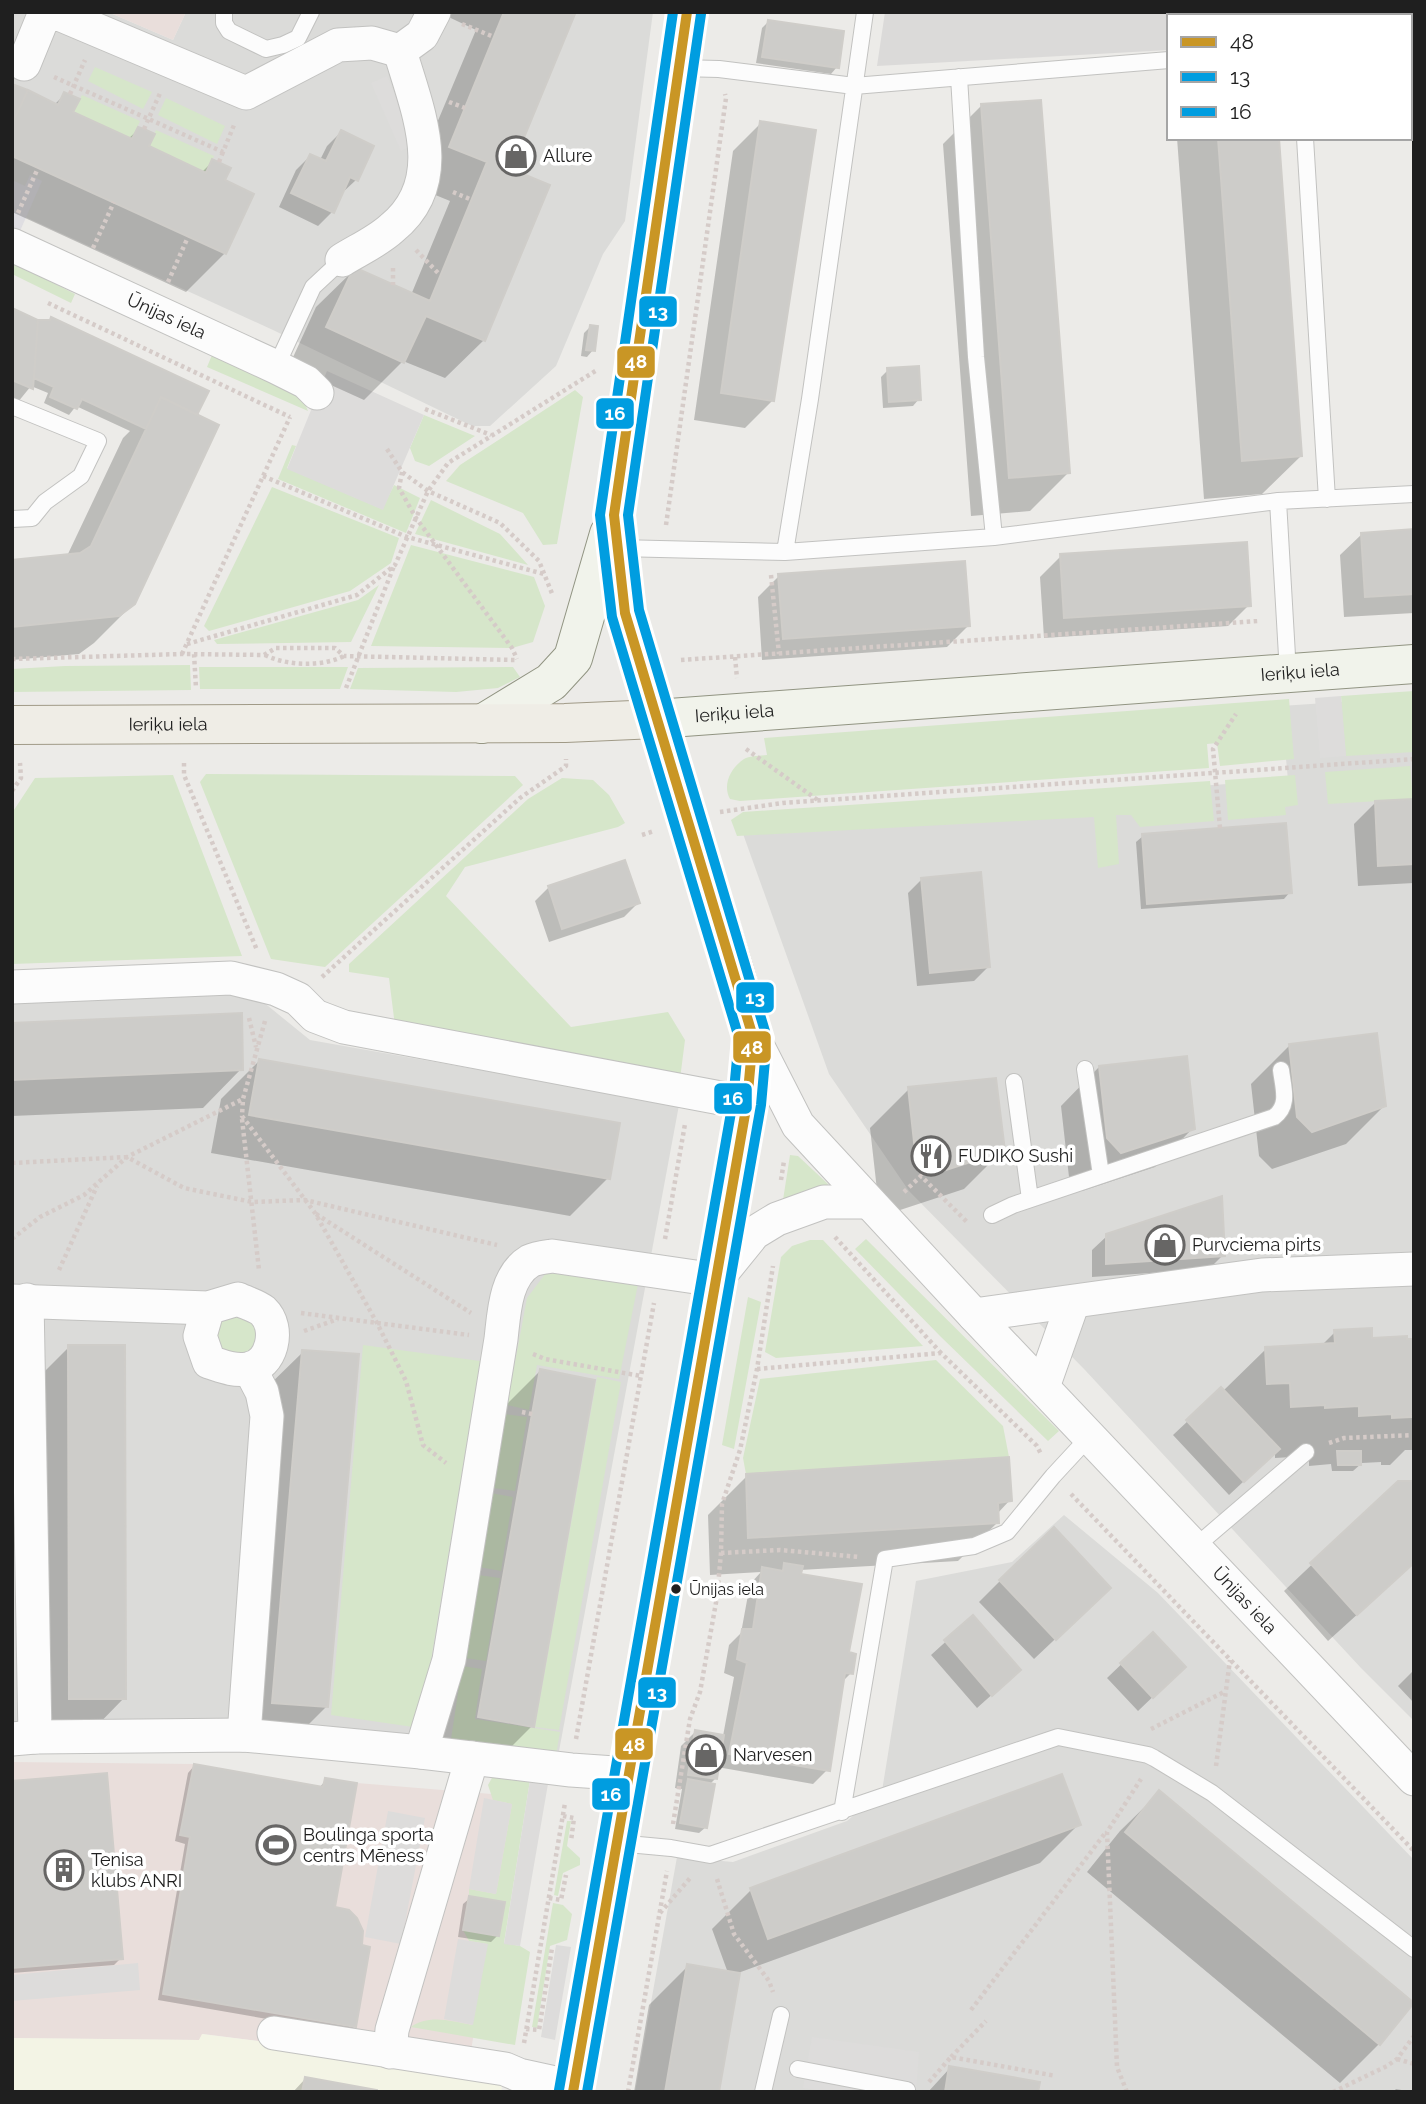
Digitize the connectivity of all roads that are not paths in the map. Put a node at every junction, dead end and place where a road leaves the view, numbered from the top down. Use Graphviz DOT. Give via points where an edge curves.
graph roads {
  1 [pos="224,12"];
  2 [pos="311,12"];
  3 [pos="434,12"];
  4 [pos="687,12"];
  5 [pos="865,12"];
  6 [pos="400,51"];
  7 [pos="1167,60"];
  8 [pos="24,64"];
  9 [pos="680,68"];
  10 [pos="959,77"];
  11 [pos="853,86"];
  12 [pos="1305,140"];
  13 [pos="13,232"];
  14 [pos="342,260"];
  15 [pos="276,367"];
  16 [pos="317,393"];
  17 [pos="12,406"];
  18 [pos="1414,494"];
  19 [pos="1326,499"];
  20 [pos="1278,501"];
  21 [pos="12,519"];
  22 [pos="616,532"];
  23 [pos="994,537"];
  24 [pos="777,552"];
  25 [pos="1414,664"];
  26 [pos="1288,674"];
  27 [pos="656,719"];
  28 [pos="482,724"];
  29 [pos="12,725"];
  30 [pos="12,987"];
  31 [pos="752,1037"];
  32 [pos="1085,1069"];
  33 [pos="1281,1070"];
  34 [pos="1013,1082"];
  35 [pos="747,1103"];
  36 [pos="1101,1175"];
  37 [pos="1030,1199"];
  38 [pos="883,1200"];
  39 [pos="992,1215"];
  40 [pos="1414,1269"];
  41 [pos="716,1280"];
  42 [pos="28,1300"];
  43 [pos="1073,1302"];
  44 [pos="208,1308"];
  45 [pos="974,1315"];
  46 [pos="250,1369"];
  47 [pos="1043,1387"];
  48 [pos="1090,1436"];
  49 [pos="1306,1452"];
  50 [pos="1195,1547"];
  51 [pos="244,1735"];
  52 [pos="24,1738"];
  53 [pos="421,1752"];
  54 [pos="472,1758"];
  55 [pos="629,1774"];
  56 [pos="1414,1779"];
  57 [pos="842,1811"];
  58 [pos="617,1843"];
  59 [pos="1414,1949"];
  60 [pos="781,2015"];
  61 [pos="274,2033"];
  62 [pos="390,2052"];
  63 [pos="798,2069"];
  64 [pos="574,2089"];
  65 [pos="906,2090"];
  66 [pos="763,2092"];
  1 -- 2 [label="lane" via="229,31 266,48 298,38"];
  3 -- 6 [label="street" via="422,35"];
  4 -- 9 [label="street"];
  5 -- 11 [label="lane"];
  6 -- 8 [label="street" via="372,43 338,44 246,93 59,13 44,15"];
  6 -- 14 [label="street" via="424,131 424,180 415,201 393,228"];
  7 -- 10 [label="lane"];
  9 -- 11 [label="lane"];
  9 -- 22 [label="street"];
  10 -- 11 [label="lane"];
  10 -- 23 [label="lane" via="976,357"];
  11 -- 24 [label="lane" via="810,399"];
  12 -- 19 [label="lane"];
  13 -- 15 [label="street, Ūnijas iela"];
  14 -- 15 [label="lane" via="313,287"];
  15 -- 16 [label="street, Ūnijas iela"];
  17 -- 21 [label="lane" via="97,441 81,476 45,502 32,518"];
  18 -- 19 [label="lane"];
  19 -- 20 [label="lane"];
  20 -- 23 [label="lane"];
  20 -- 26 [label="lane"];
  22 -- 24 [label="lane" via="660,550"];
  22 -- 27 [label="street" via="625,613"];
  22 -- 28 [label="street" via="573,658 551,682"];
  23 -- 24 [label="lane"];
  25 -- 26 [label="street, Ieriķu iela"];
  26 -- 27 [label="street, Ieriķu iela"];
  27 -- 28 [label="main road, Ieriķu iela"];
  27 -- 31 [label="main road"];
  28 -- 29 [label="main road, Ieriķu iela"];
  30 -- 35 [label="street" via="232,978 298,999 315,1016 344,1027"];
  31 -- 35 [label="main road"];
  31 -- 38 [label="street, Ūnijas iela" via="798,1125"];
  32 -- 36 [label="lane"];
  33 -- 36 [label="lane" via="1285,1102 1274,1117"];
  34 -- 37 [label="lane"];
  35 -- 41 [label="main road"];
  36 -- 37 [label="lane"];
  37 -- 39 [label="lane"];
  38 -- 41 [label="street" via="824,1202 777,1219 754,1233"];
  38 -- 45 [label="street, Ūnijas iela"];
  40 -- 43 [label="street" via="1262,1275"];
  41 -- 53 [label="street" via="552,1256 530,1261 516,1274 505,1303 449,1660"];
  41 -- 55 [label="main road"];
  42 -- 44 [label="street"];
  42 -- 52 [label="street"];
  43 -- 45 [label="street"];
  43 -- 47 [label="street"];
  44 -- 46 [label="street" via="200,1336 209,1362"];
  44 -- 46 [label="street" via="238,1299 263,1311 271,1323 273,1341 267,1357"];
  45 -- 47 [label="street, Ūnijas iela"];
  46 -- 51 [label="street" via="267,1416"];
  47 -- 48 [label="street, Ūnijas iela"];
  48 -- 50 [label="street, Ūnijas iela"];
  48 -- 57 [label="lane" via="1007,1532 974,1546 885,1559"];
  49 -- 50 [label="lane"];
  50 -- 56 [label="street, Ūnijas iela"];
  51 -- 52 [label="street"];
  51 -- 53 [label="street"];
  53 -- 54 [label="street"];
  54 -- 55 [label="street"];
  54 -- 62 [label="street" via="392,2030"];
  55 -- 58 [label="main road"];
  57 -- 58 [label="lane" via="710,1855"];
  57 -- 59 [label="lane" via="1058,1737 1148,1755 1212,1793"];
  58 -- 64 [label="main road"];
  60 -- 66 [label="lane"];
  61 -- 62 [label="street"];
  62 -- 64 [label="street" via="505,2069"];
  63 -- 65 [label="lane"];
}
